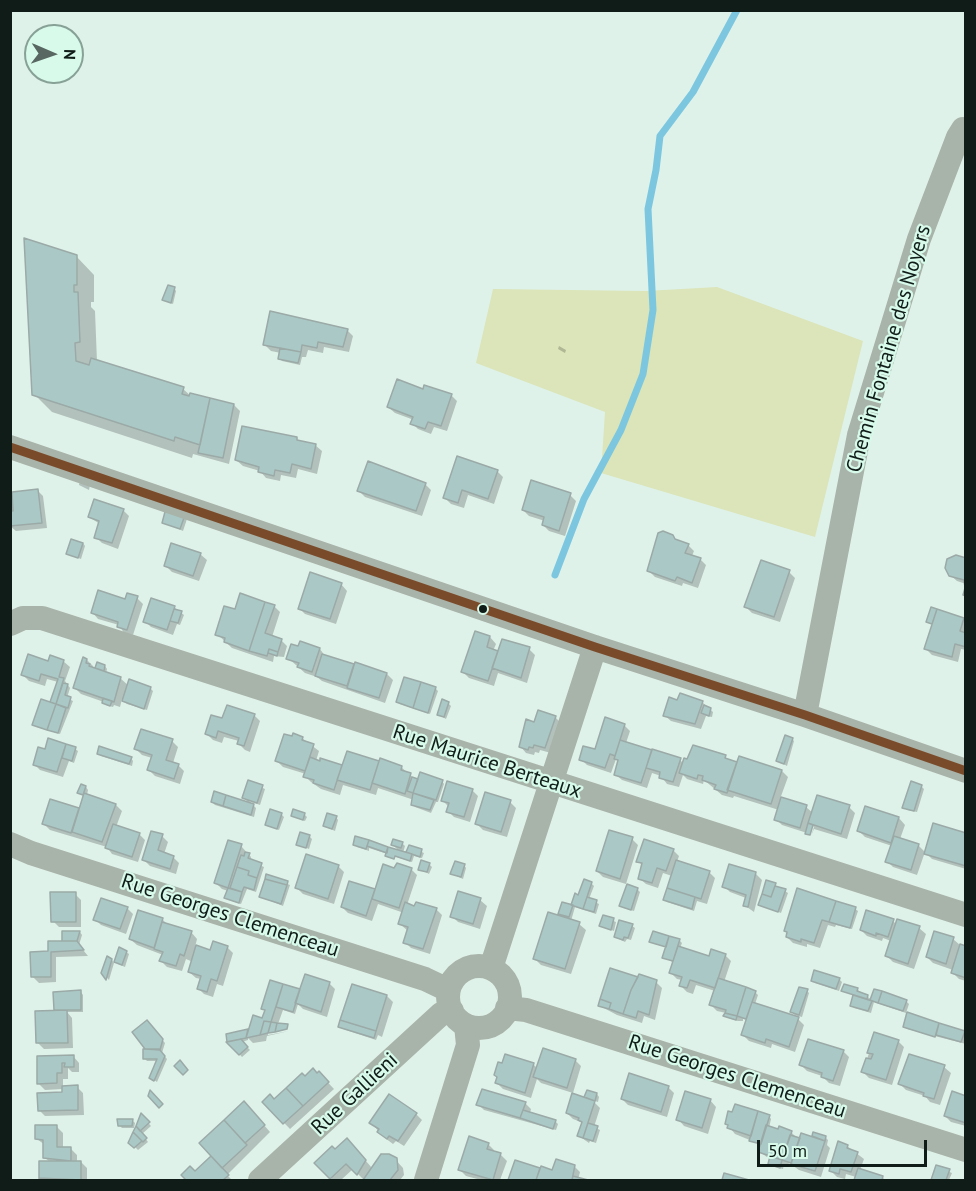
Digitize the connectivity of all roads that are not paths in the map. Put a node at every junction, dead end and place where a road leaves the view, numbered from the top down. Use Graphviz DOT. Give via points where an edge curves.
graph roads {
  1 [pos="963,129"];
  2 [pos="10,447"];
  3 [pos="10,624"];
  4 [pos="595,647"];
  5 [pos="805,715"];
  6 [pos="966,771"];
  7 [pos="551,783"];
  8 [pos="17,851"];
  9 [pos="966,915"];
  10 [pos="491,968"];
  11 [pos="507,1008"];
  12 [pos="455,1009"];
  13 [pos="966,1150"];
  14 [pos="260,1180"];
  15 [pos="426,1180"];
  1 -- 5 [label="street, Chemin Fontaine des Noyers" via="918,239 859,435"];
  2 -- 4 [label="street"];
  3 -- 7 [label="street, Rue Maurice Berteaux" via="33,616 42,618"];
  4 -- 5 [label="street"];
  4 -- 7 [label="street"];
  5 -- 6 [label="street"];
  7 -- 9 [label="street, Rue Maurice Berteaux"];
  7 -- 10 [label="street"];
  8 -- 12 [label="street, Rue Georges Clemenceau" via="425,979"];
  10 -- 11 [label="street" via="508,989"];
  10 -- 12 [label="street" via="473,966 452,981"];
  11 -- 12 [label="street" via="495,1023 476,1028"];
  11 -- 13 [label="street, Rue Georges Clemenceau" via="526,1010"];
  12 -- 14 [label="street, Rue Gallieni" via="441,1014"];
  12 -- 15 [label="street" via="468,1045"];
}
